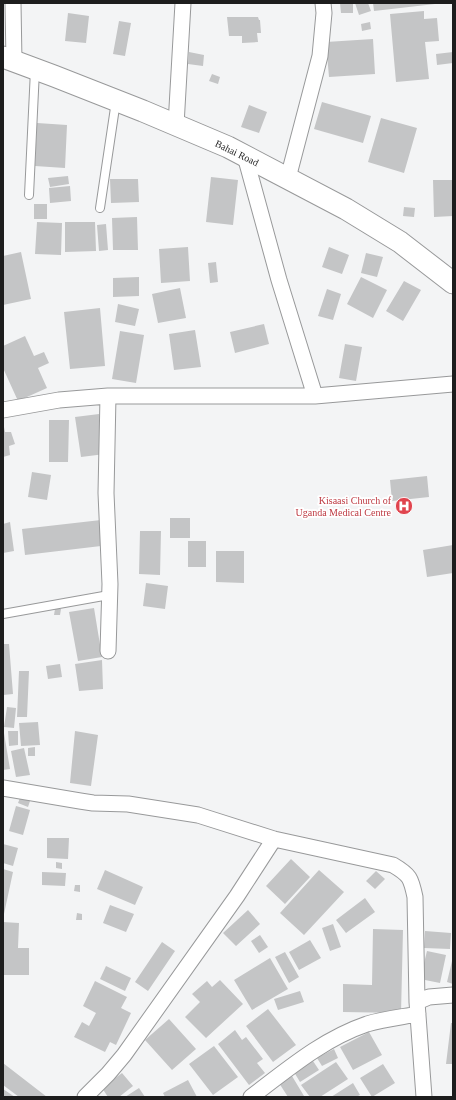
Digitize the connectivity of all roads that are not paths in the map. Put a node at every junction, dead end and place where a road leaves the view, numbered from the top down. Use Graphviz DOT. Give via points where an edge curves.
graph roads {
  1 [pos="13,3"];
  2 [pos="183,3"];
  3 [pos="323,3"];
  4 [pos="9,60"];
  5 [pos="35,69"];
  6 [pos="116,100"];
  7 [pos="176,125"];
  8 [pos="245,156"];
  9 [pos="288,178"];
  10 [pos="29,195"];
  11 [pos="100,208"];
  12 [pos="453,283"];
  13 [pos="453,384"];
  14 [pos="108,396"];
  15 [pos="315,396"];
  16 [pos="3,410"];
  17 [pos="109,595"];
  18 [pos="3,614"];
  19 [pos="108,650"];
  20 [pos="3,788"];
  21 [pos="274,839"];
  22 [pos="453,995"];
  23 [pos="418,1008"];
  24 [pos="85,1097"];
  25 [pos="252,1097"];
  26 [pos="424,1097"];
  1 -- 4 [label="street"];
  2 -- 7 [label="street"];
  3 -- 9 [label="street" via="320,56"];
  4 -- 5 [label="street, Bahai Road"];
  5 -- 6 [label="street, Bahai Road"];
  5 -- 10 [label="lane"];
  6 -- 7 [label="street, Bahai Road"];
  6 -- 11 [label="lane"];
  7 -- 8 [label="street, Bahai Road"];
  8 -- 9 [label="street, Bahai Road"];
  8 -- 15 [label="street" via="279,280"];
  9 -- 12 [label="street, Bahai Road" via="400,242"];
  13 -- 15 [label="street"];
  14 -- 15 [label="street"];
  14 -- 16 [label="street" via="59,400"];
  14 -- 17 [label="street" via="106,493"];
  17 -- 18 [label="lane"];
  17 -- 19 [label="street"];
  20 -- 21 [label="street" via="93,803 128,804 198,814"];
  21 -- 23 [label="street" via="392,865 405,872 412,881 415,897"];
  21 -- 24 [label="street" via="237,896 124,1055"];
  22 -- 23 [label="street" via="429,998"];
  23 -- 25 [label="street" via="368,1024 328,1041 292,1065"];
  23 -- 26 [label="street"];
}
